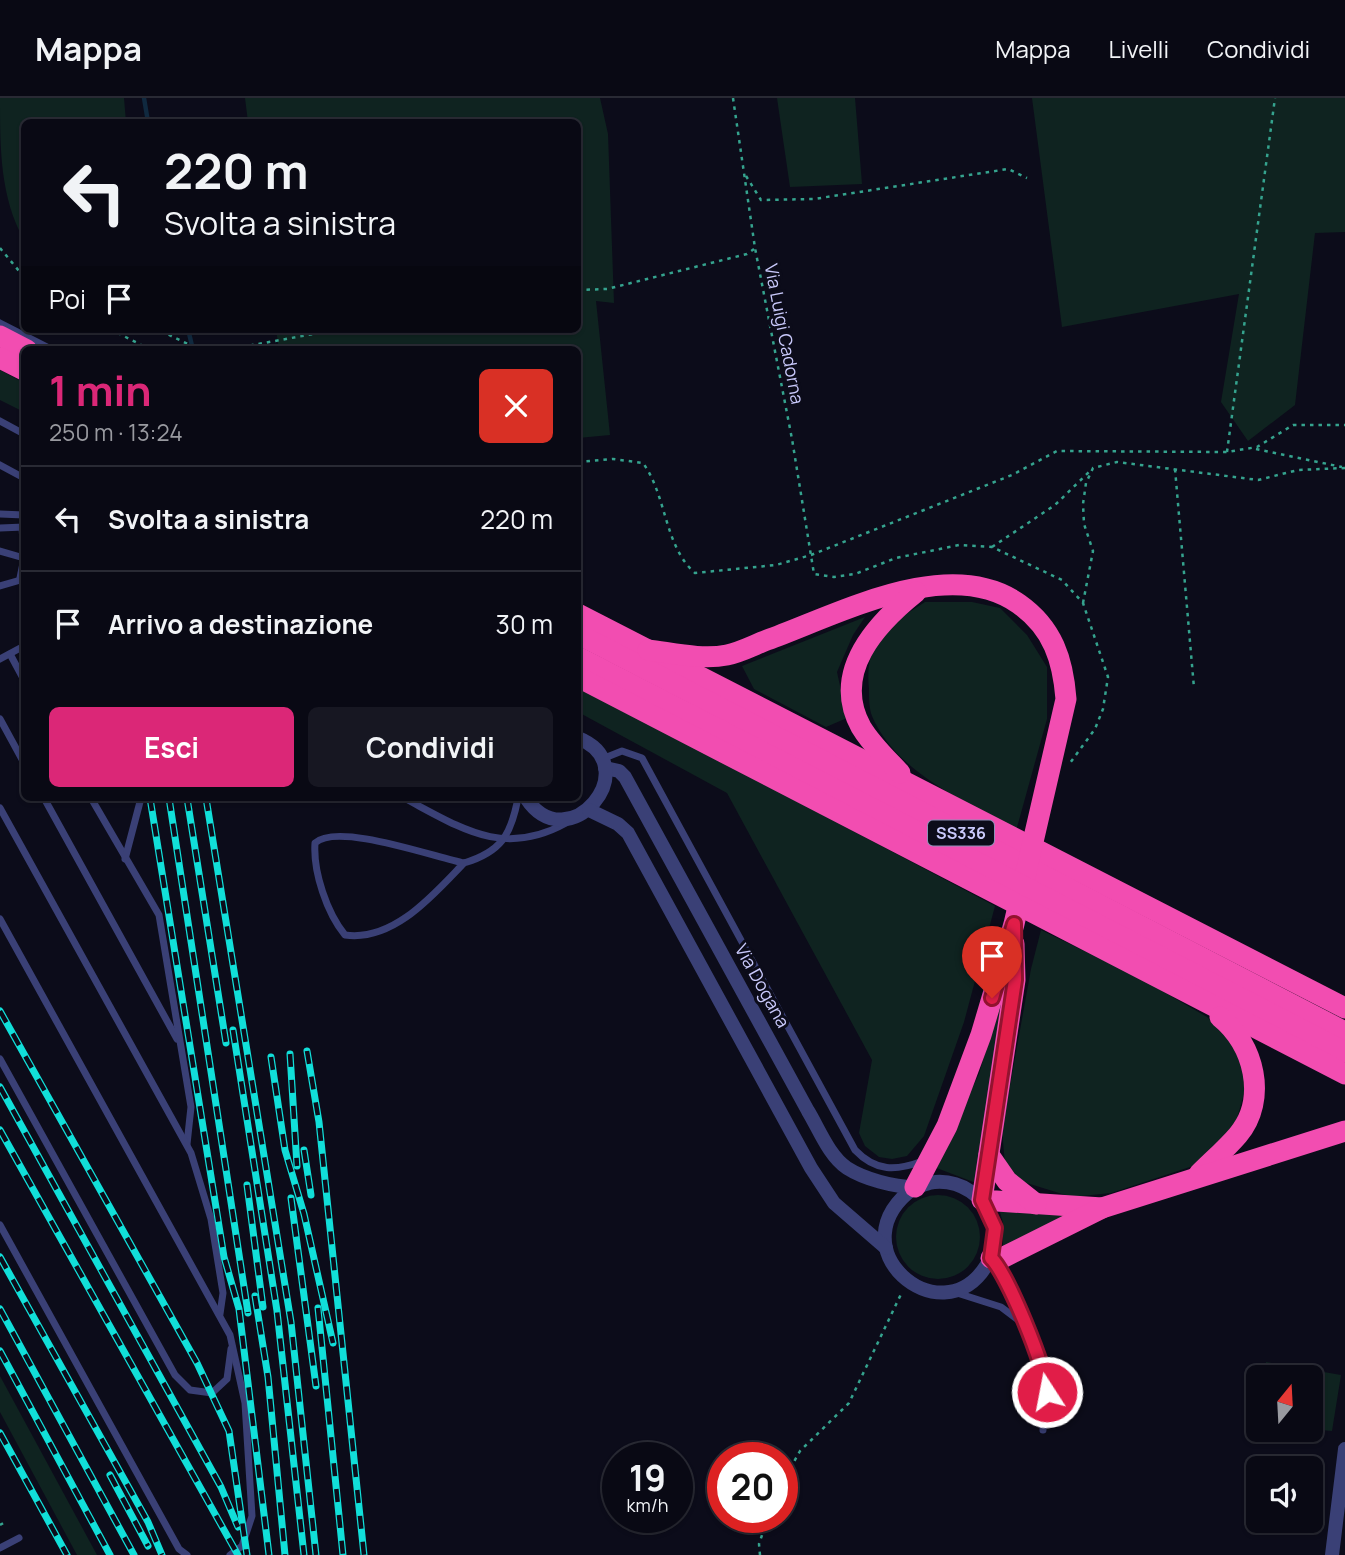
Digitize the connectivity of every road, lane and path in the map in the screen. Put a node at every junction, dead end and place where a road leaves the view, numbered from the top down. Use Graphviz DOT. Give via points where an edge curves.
graph roads {
  1 [pos="733,98"];
  2 [pos="1275,98"];
  3 [pos="744,173"];
  4 [pos="1027,178"];
  5 [pos="0,248"];
  6 [pos="755,248"];
  7 [pos="21,273"];
  8 [pos="581,290"];
  9 [pos="0,323"];
  10 [pos="118,333"];
  11 [pos="165,333"];
  12 [pos="319,333"];
  13 [pos="0,336"];
  14 [pos="45,346"];
  15 [pos="142,346"];
  16 [pos="192,346"];
  17 [pos="247,346"];
  18 [pos="21,347"];
  19 [pos="0,358"];
  20 [pos="21,368"];
  21 [pos="0,421"];
  22 [pos="1345,425"];
  23 [pos="21,432"];
  24 [pos="1251,448"];
  25 [pos="1227,452"];
  26 [pos="581,462"];
  27 [pos="0,465"];
  28 [pos="1093,468"];
  29 [pos="1345,468"];
  30 [pos="1175,469"];
  31 [pos="21,476"];
  32 [pos="0,514"];
  33 [pos="21,515"];
  34 [pos="0,527"];
  35 [pos="21,527"];
  36 [pos="992,547"];
  37 [pos="0,551"];
  38 [pos="811,555"];
  39 [pos="21,557"];
  40 [pos="21,578"];
  41 [pos="0,586"];
  42 [pos="923,587"];
  43 [pos="1083,603"];
  44 [pos="581,616"];
  45 [pos="581,636"];
  46 [pos="21,648"];
  47 [pos="648,650"];
  48 [pos="10,654"];
  49 [pos="0,659"];
  50 [pos="581,659"];
  51 [pos="21,674"];
  52 [pos="581,679"];
  53 [pos="1194,688"];
  54 [pos="0,719"];
  55 [pos="581,738"];
  56 [pos="21,758"];
  57 [pos="603,764"];
  58 [pos="1064,772"];
  59 [pos="912,785"];
  60 [pos="46,801"];
  61 [pos="93,801"];
  62 [pos="140,801"];
  63 [pos="410,801"];
  64 [pos="517,801"];
  65 [pos="530,801"];
  66 [pos="0,808"];
  67 [pos="584,813"];
  68 [pos="504,840"];
  69 [pos="125,859"];
  70 [pos="464,863"];
  71 [pos="0,919"];
  72 [pos="1014,924"];
  73 [pos="1113,953"];
  74 [pos="1345,1008"];
  75 [pos="1345,1032"];
  76 [pos="180,1044"];
  77 [pos="1345,1052"];
  78 [pos="0,1059"];
  79 [pos="1345,1074"];
  80 [pos="1345,1131"];
  81 [pos="187,1144"];
  82 [pos="989,1155"];
  83 [pos="930,1158"];
  84 [pos="869,1164"];
  85 [pos="1195,1178"];
  86 [pos="913,1187"];
  87 [pos="982,1200"];
  88 [pos="1036,1203"];
  89 [pos="1102,1208"];
  90 [pos="0,1225"];
  91 [pos="886,1248"];
  92 [pos="991,1258"];
  93 [pos="908,1282"];
  94 [pos="949,1292"];
  95 [pos="220,1314"];
  96 [pos="1023,1323"];
  97 [pos="230,1335"];
  98 [pos="1043,1430"];
  99 [pos="1345,1449"];
  100 [pos="798,1455"];
  101 [pos="1342,1497"];
  102 [pos="7,1521"];
  103 [pos="0,1525"];
  104 [pos="763,1533"];
  105 [pos="19,1538"];
  106 [pos="0,1548"];
  107 [pos="187,1555"];
  108 [pos="230,1555"];
  109 [pos="760,1555"];
  110 [pos="1332,1555"];
  1 -- 3 [label="path, Via Luigi Cadorna"];
  2 -- 25 [label="path"];
  3 -- 4 [label="path" via="761,200 814,199 1008,169"];
  3 -- 6 [label="path, Via Luigi Cadorna"];
  5 -- 7 [label="path"];
  6 -- 8 [label="path" via="747,254 607,289"];
  6 -- 38 [label="path, Via Luigi Cadorna"];
  9 -- 14 [label="lane"];
  10 -- 15 [label="path"];
  11 -- 16 [label="path"];
  12 -- 17 [label="path"];
  13 -- 18 [label="highway"];
  19 -- 20 [label="highway"];
  21 -- 23 [label="lane"];
  22 -- 24 [label="path" via="1293,425"];
  24 -- 25 [label="path"];
  24 -- 29 [label="path"];
  25 -- 38 [label="path" via="1057,451 1012,475"];
  26 -- 38 [label="path" via="643,463 654,477 681,561 695,573 776,565"];
  27 -- 31 [label="lane"];
  28 -- 30 [label="path" via="1116,462"];
  28 -- 36 [label="path" via="1055,505"];
  28 -- 43 [label="path" via="1083,504 1093,551"];
  29 -- 30 [label="path" via="1298,470 1258,480"];
  30 -- 53 [label="path"];
  32 -- 33 [label="lane"];
  34 -- 35 [label="lane"];
  36 -- 38 [label="path, Via Luigi Cadorna" via="959,545 834,577 814,574"];
  36 -- 43 [label="path" via="1062,580"];
  37 -- 39 [label="lane"];
  40 -- 41 [label="lane"];
  42 -- 47 [label="highway" via="877,599 727,655"];
  42 -- 59 [label="highway" via="885,617 863,646 852,698 860,725 875,747"];
  42 -- 72 [label="highway" via="977,584 1004,593 1032,613 1051,637 1064,666 1066,699"];
  43 -- 58 [label="path" via="1108,677 1095,729"];
  44 -- 47 [label="highway"];
  45 -- 75 [label="highway, SS336"];
  46 -- 48 [label="lane"];
  47 -- 59 [label="highway"];
  48 -- 49 [label="lane"];
  48 -- 51 [label="lane"];
  50 -- 77 [label="highway, SS336"];
  52 -- 73 [label="highway"];
  54 -- 56 [label="lane"];
  55 -- 57 [label="street, Via Dogana"];
  57 -- 67 [label="street" via="602,794"];
  57 -- 84 [label="lane" via="622,751 642,758 855,1150"];
  57 -- 86 [label="street, Via Dogana" via="620,771 639,802 832,1152 855,1172"];
  59 -- 74 [label="highway"];
  60 -- 76 [label="lane"];
  61 -- 69 [label="lane"];
  62 -- 69 [label="lane"];
  63 -- 68 [label="lane" via="470,832"];
  64 -- 68 [label="lane"];
  65 -- 67 [label="street" via="547,816 569,819"];
  66 -- 81 [label="lane"];
  67 -- 68 [label="lane" via="536,837"];
  67 -- 91 [label="street" via="618,824 628,833 811,1168 834,1203"];
  68 -- 70 [label="lane" via="481,858"];
  69 -- 76 [label="lane" via="159,915"];
  70 -- 70 [label="lane" via="359,838 326,836 315,843 325,896 345,935 369,933 415,911"];
  71 -- 95 [label="lane"];
  72 -- 82 [label="highway" via="1015,980"];
  72 -- 83 [label="highway" via="970,1071"];
  73 -- 79 [label="highway"];
  73 -- 85 [label="highway" via="1223,1018 1242,1039 1254,1070 1253,1103 1240,1133"];
  76 -- 81 [label="lane" via="191,1107"];
  78 -- 97 [label="lane" via="175,1375 190,1390 205,1395 227,1380"];
  80 -- 85 [label="highway"];
  81 -- 95 [label="lane" via="211,1219 223,1293"];
  82 -- 87 [label="highway"];
  82 -- 88 [label="highway" via="1007,1181"];
  83 -- 84 [label="lane" via="905,1168"];
  83 -- 86 [label="highway"];
  84 -- 86 [label="lane"];
  85 -- 89 [label="highway"];
  86 -- 87 [label="street" via="951,1182"];
  86 -- 91 [label="street" via="890,1213"];
  87 -- 88 [label="highway"];
  87 -- 92 [label="street" via="995,1228"];
  88 -- 89 [label="highway"];
  89 -- 92 [label="highway" via="1004,1257"];
  90 -- 107 [label="lane" via="179,1549"];
  91 -- 93 [label="street" via="897,1273"];
  92 -- 94 [label="street" via="974,1280"];
  92 -- 96 [label="lane" via="1002,1268"];
  93 -- 94 [label="street" via="920,1289"];
  93 -- 100 [label="path" via="849,1403"];
  94 -- 96 [label="lane" via="1001,1307"];
  95 -- 97 [label="lane"];
  96 -- 98 [label="lane" via="1046,1376"];
  97 -- 108 [label="lane" via="245,1403 252,1516 245,1541"];
  99 -- 101 [label="street"];
  101 -- 110 [label="street"];
  102 -- 103 [label="path"];
  104 -- 109 [label="path"];
  105 -- 106 [label="lane"];
}
